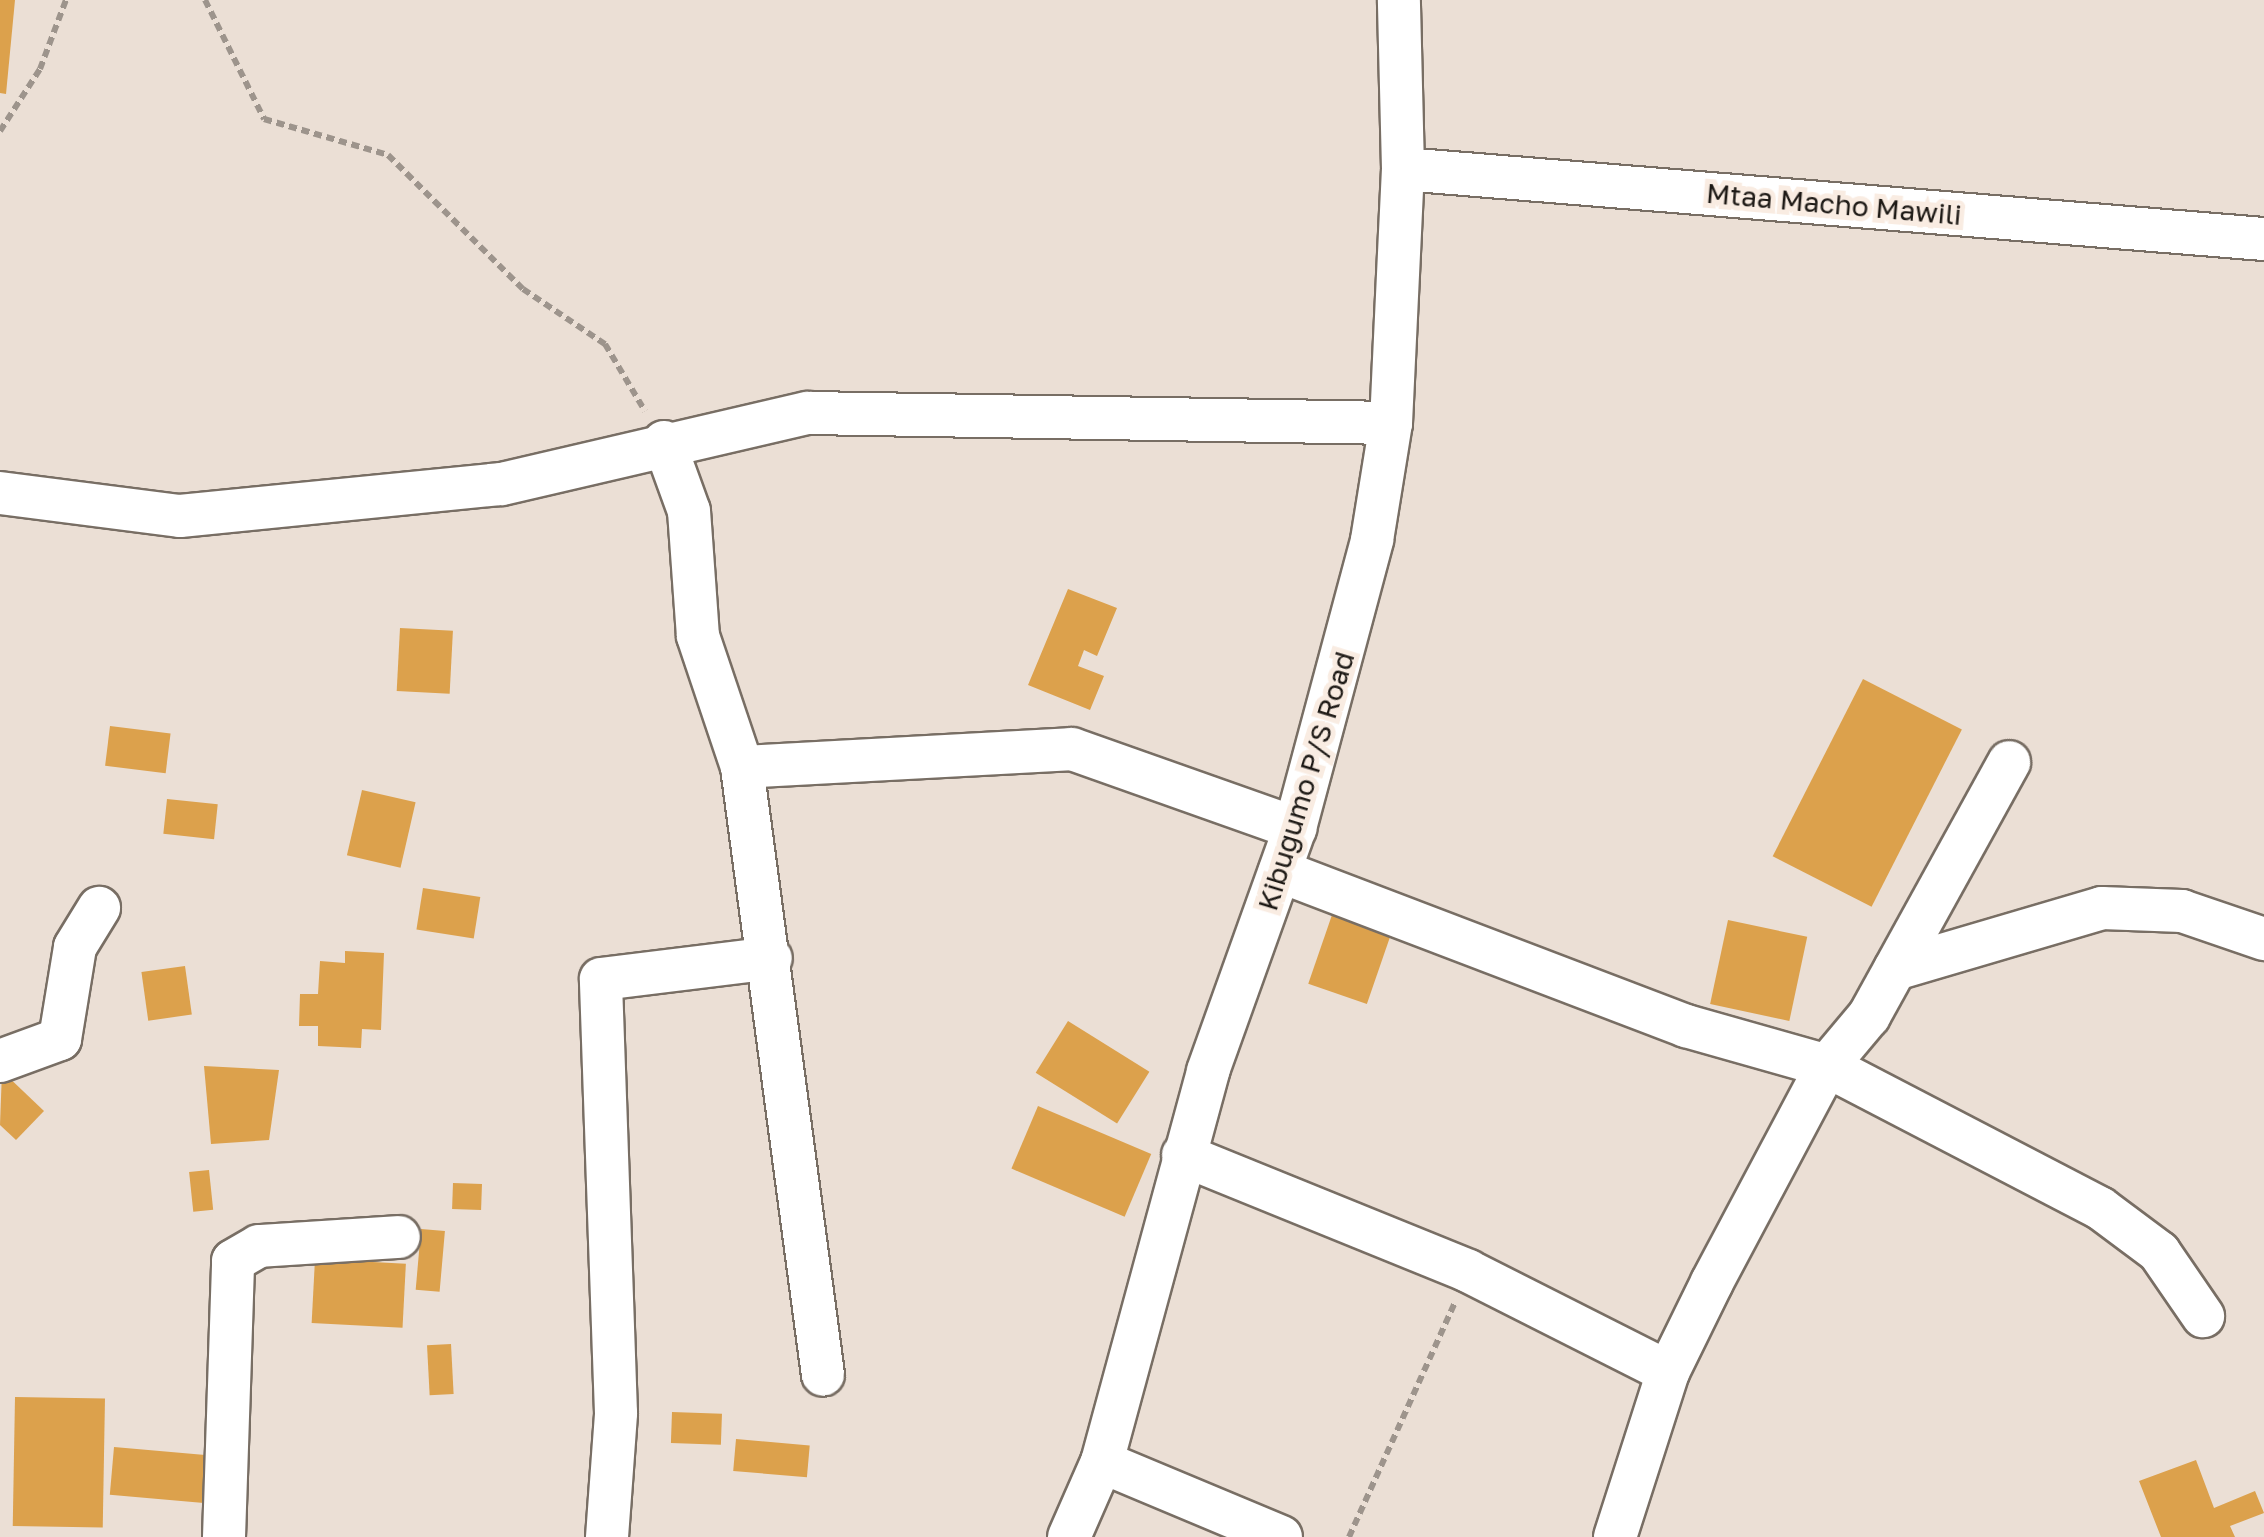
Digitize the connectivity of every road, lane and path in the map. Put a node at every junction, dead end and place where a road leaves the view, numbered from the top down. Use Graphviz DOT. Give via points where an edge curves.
graph roads {
  1 [pos="66,0"];
  2 [pos="205,0"];
  3 [pos="1399,0"];
  4 [pos="0,132"];
  5 [pos="1404,169"];
  6 [pos="2264,238"];
  7 [pos="1392,423"];
  8 [pos="664,442"];
  9 [pos="0,493"];
  10 [pos="2009,762"];
  11 [pos="742,766"];
  12 [pos="1295,828"];
  13 [pos="1280,870"];
  14 [pos="99,908"];
  15 [pos="2264,938"];
  16 [pos="771,958"];
  17 [pos="1895,968"];
  18 [pos="0,1062"];
  19 [pos="1827,1066"];
  20 [pos="1183,1156"];
  21 [pos="399,1237"];
  22 [pos="1468,1271"];
  23 [pos="2203,1316"];
  24 [pos="1668,1372"];
  25 [pos="823,1375"];
  26 [pos="1102,1462"];
  27 [pos="224,1537"];
  28 [pos="607,1537"];
  29 [pos="1069,1537"];
  30 [pos="1281,1537"];
  31 [pos="1349,1537"];
  32 [pos="1616,1537"];
  1 -- 4 [label="path" via="40,70"];
  2 -- 8 [label="path" via="264,119 388,155 523,290 605,344"];
  3 -- 5 [label="street, Kibugumo P/S Road"];
  5 -- 6 [label="street, Mtaa Macho Mawili"];
  5 -- 7 [label="street, Kibugumo P/S Road"];
  7 -- 8 [label="street" via="808,413"];
  7 -- 12 [label="street, Kibugumo P/S Road" via="1346,654"];
  8 -- 9 [label="street" via="502,484 180,516"];
  8 -- 11 [label="street" via="689,512 698,636"];
  10 -- 17 [label="street"];
  11 -- 12 [label="street" via="1072,749"];
  11 -- 16 [label="street"];
  12 -- 13 [label="street, Kibugumo P/S Road"];
  13 -- 19 [label="street" via="1686,1026"];
  13 -- 20 [label="street, Kibugumo P/S Road"];
  14 -- 18 [label="street" via="75,946 60,1039"];
  15 -- 17 [label="street" via="2182,911 2102,908"];
  16 -- 25 [label="street"];
  16 -- 28 [label="street" via="601,979 616,1413"];
  17 -- 19 [label="street"];
  19 -- 23 [label="street" via="2100,1208 2159,1252"];
  19 -- 24 [label="street"];
  20 -- 22 [label="street"];
  20 -- 26 [label="street, Kibugumo P/S Road"];
  21 -- 27 [label="street" via="259,1246 233,1261"];
  22 -- 24 [label="street"];
  22 -- 31 [label="path" via="1396,1450"];
  24 -- 32 [label="street"];
  26 -- 29 [label="street, Kibugumo P/S Road"];
  26 -- 30 [label="street"];
}
